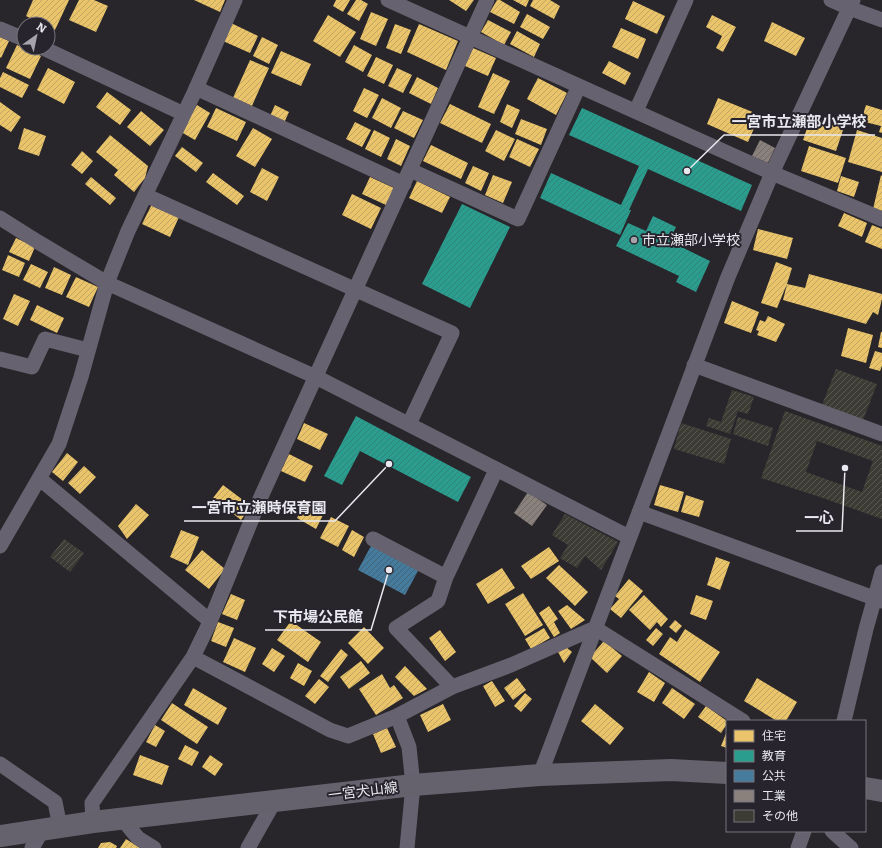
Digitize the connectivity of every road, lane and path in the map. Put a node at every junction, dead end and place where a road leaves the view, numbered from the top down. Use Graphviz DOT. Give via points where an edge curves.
graph roads {
  1 [pos="235,0"];
  2 [pos="388,0"];
  3 [pos="487,0"];
  4 [pos="686,0"];
  5 [pos="831,0"];
  6 [pos="851,4"];
  7 [pos="882,20"];
  8 [pos="0,29"];
  9 [pos="16,36"];
  10 [pos="470,37"];
  11 [pos="56,54"];
  12 [pos="579,86"];
  13 [pos="196,88"];
  14 [pos="636,111"];
  15 [pos="184,114"];
  16 [pos="410,170"];
  17 [pos="772,173"];
  18 [pos="404,184"];
  19 [pos="145,195"];
  20 [pos="0,218"];
  21 [pos="882,219"];
  22 [pos="107,283"];
  23 [pos="355,290"];
  24 [pos="88,350"];
  25 [pos="0,359"];
  26 [pos="694,365"];
  27 [pos="316,377"];
  28 [pos="409,424"];
  29 [pos="882,434"];
  30 [pos="496,470"];
  31 [pos="40,479"];
  32 [pos="639,512"];
  33 [pos="629,538"];
  34 [pos="373,539"];
  35 [pos="0,546"];
  36 [pos="882,572"];
  37 [pos="446,577"];
  38 [pos="878,600"];
  39 [pos="210,621"];
  40 [pos="595,628"];
  41 [pos="193,657"];
  42 [pos="452,687"];
  43 [pos="397,716"];
  44 [pos="741,720"];
  45 [pos="844,720"];
  46 [pos="0,764"];
  47 [pos="726,773"];
  48 [pos="540,775"];
  49 [pos="412,785"];
  50 [pos="866,788"];
  51 [pos="882,791"];
  52 [pos="274,802"];
  53 [pos="123,820"];
  54 [pos="93,822"];
  55 [pos="51,828"];
  56 [pos="804,832"];
  57 [pos="833,832"];
  58 [pos="0,836"];
  59 [pos="32,848"];
  60 [pos="154,848"];
  61 [pos="248,848"];
  62 [pos="407,848"];
  63 [pos="798,848"];
  64 [pos="851,848"];
  1 -- 13 [label="street"];
  2 -- 10 [label="street"];
  3 -- 10 [label="street"];
  4 -- 14 [label="street"];
  5 -- 6 [label="street"];
  6 -- 7 [label="street"];
  6 -- 17 [label="street"];
  8 -- 9 [label="street"];
  10 -- 12 [label="street"];
  10 -- 16 [label="street"];
  11 -- 15 [label="street"];
  12 -- 14 [label="street"];
  12 -- 16 [label="street" via="518,219"];
  13 -- 15 [label="street"];
  13 -- 18 [label="street"];
  14 -- 17 [label="street"];
  15 -- 19 [label="street"];
  16 -- 18 [label="street"];
  17 -- 21 [label="street"];
  17 -- 26 [label="street"];
  18 -- 23 [label="street"];
  19 -- 22 [label="street"];
  19 -- 23 [label="street"];
  20 -- 22 [label="street"];
  22 -- 24 [label="street"];
  22 -- 27 [label="street"];
  23 -- 27 [label="street"];
  23 -- 28 [label="street" via="452,333"];
  24 -- 25 [label="street" via="45,339 32,367"];
  24 -- 31 [label="street" via="59,444"];
  26 -- 29 [label="street"];
  26 -- 32 [label="street"];
  27 -- 28 [label="street"];
  27 -- 39 [label="street" via="260,499"];
  28 -- 30 [label="street"];
  30 -- 33 [label="street"];
  30 -- 37 [label="street"];
  31 -- 35 [label="street"];
  31 -- 39 [label="street"];
  32 -- 33 [label="street"];
  32 -- 38 [label="street"];
  33 -- 40 [label="street"];
  34 -- 37 [label="street"];
  36 -- 38 [label="street"];
  37 -- 42 [label="street" via="438,601 396,628"];
  38 -- 45 [label="street"];
  39 -- 41 [label="street"];
  40 -- 42 [label="street" via="512,665"];
  40 -- 44 [label="street"];
  40 -- 48 [label="street"];
  41 -- 43 [label="street" via="330,730 348,736"];
  41 -- 54 [label="street" via="92,803"];
  42 -- 43 [label="street"];
  43 -- 49 [label="street" via="409,747"];
  46 -- 55 [label="street" via="55,802"];
  47 -- 48 [label="main road, 一宮犬山線" via="671,770"];
  48 -- 49 [label="main road, 一宮犬山線"];
  49 -- 52 [label="main road, 一宮犬山線"];
  49 -- 62 [label="street"];
  50 -- 51 [label="main road"];
  52 -- 53 [label="main road, 一宮犬山線"];
  52 -- 61 [label="street"];
  53 -- 54 [label="main road, 一宮犬山線"];
  53 -- 60 [label="street" via="138,838"];
  54 -- 55 [label="main road, 一宮犬山線"];
  55 -- 58 [label="main road, 一宮犬山線"];
  55 -- 59 [label="street"];
  56 -- 63 [label="street"];
  57 -- 64 [label="street"];
}
